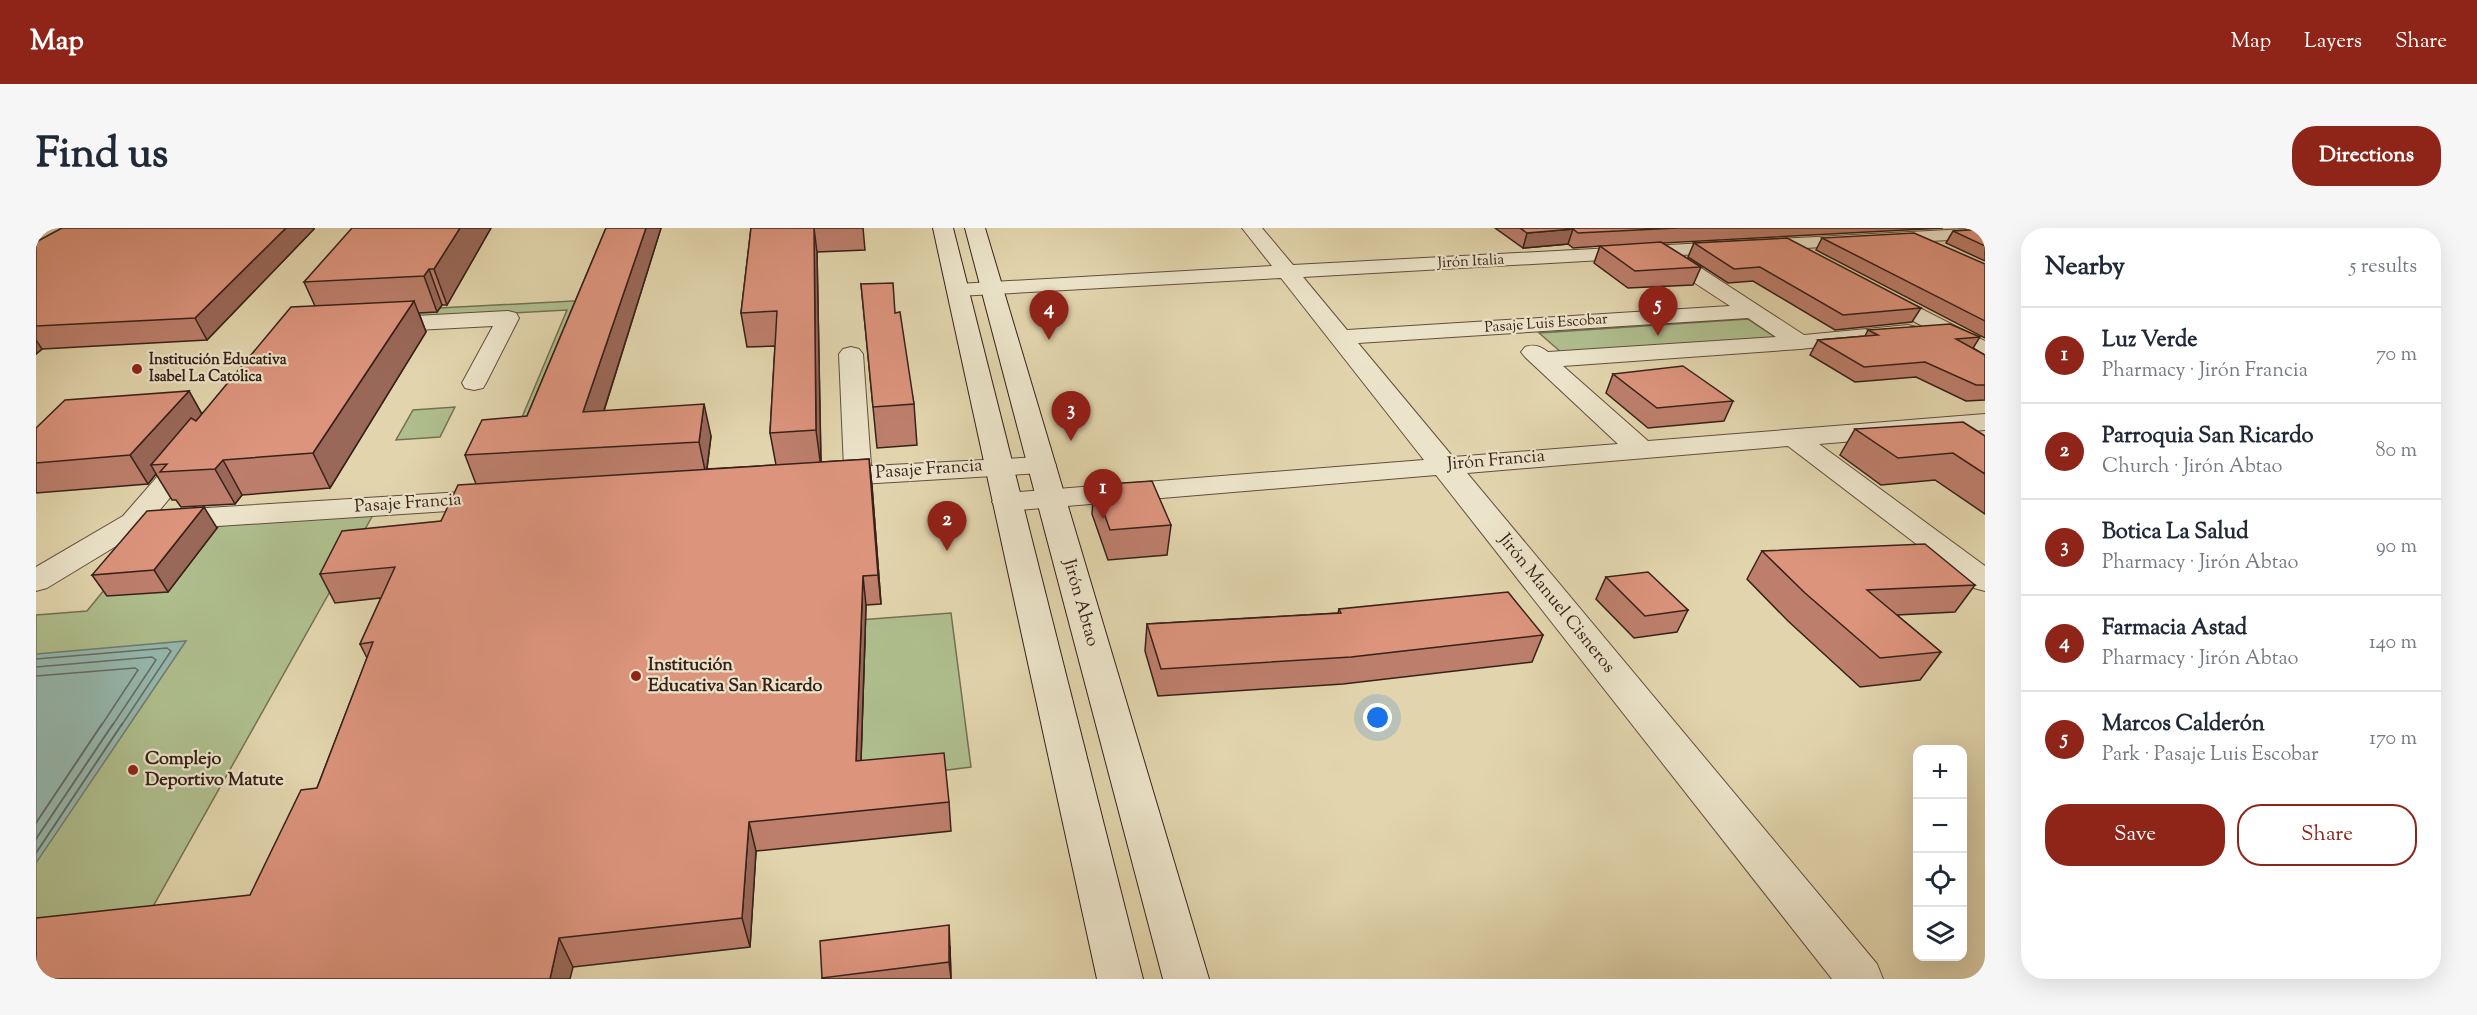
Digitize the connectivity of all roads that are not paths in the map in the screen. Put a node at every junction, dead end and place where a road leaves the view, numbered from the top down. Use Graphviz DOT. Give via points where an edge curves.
graph roads {
  1 [pos="943,228"];
  2 [pos="975,228"];
  3 [pos="1252,228"];
  4 [pos="1757,228"];
  5 [pos="1985,232"];
  6 [pos="1911,236"];
  7 [pos="1787,244"];
  8 [pos="1943,251"];
  9 [pos="1662,252"];
  10 [pos="1817,260"];
  11 [pos="1288,272"];
  12 [pos="1857,282"];
  13 [pos="992,288"];
  14 [pos="957,290"];
  15 [pos="1753,311"];
  16 [pos="355,326"];
  17 [pos="1505,327"];
  18 [pos="1946,329"];
  19 [pos="1339,337"];
  20 [pos="1800,342"];
  21 [pos="1985,350"];
  22 [pos="851,354"];
  23 [pos="1542,360"];
  24 [pos="474,383"];
  25 [pos="1985,422"];
  26 [pos="207,436"];
  27 [pos="1793,437"];
  28 [pos="1640,449"];
  29 [pos="1042,465"];
  30 [pos="1444,465"];
  31 [pos="999,466"];
  32 [pos="858,475"];
  33 [pos="802,479"];
  34 [pos="523,497"];
  35 [pos="1051,498"];
  36 [pos="1007,502"];
  37 [pos="134,522"];
  38 [pos="36,581"];
  39 [pos="1985,581"];
  40 [pos="1120,979"];
  41 [pos="1186,979"];
  42 [pos="1860,979"];
  1 -- 14 [label="street"];
  2 -- 13 [label="street, Jirón Abtao"];
  3 -- 11 [label="street, Jirón Manuel Cisneros"];
  4 -- 7 [label="street"];
  5 -- 6 [label="street, Jirón Italia"];
  6 -- 7 [label="street, Jirón Italia"];
  6 -- 8 [label="street"];
  7 -- 9 [label="street, Jirón Italia"];
  7 -- 10 [label="street"];
  9 -- 11 [label="street, Jirón Italia"];
  9 -- 15 [label="street"];
  11 -- 13 [label="street, Jirón Italia"];
  11 -- 19 [label="street, Jirón Manuel Cisneros"];
  12 -- 18 [label="street"];
  13 -- 14 [label="street, Jirón Italia"];
  13 -- 29 [label="street, Jirón Abtao"];
  14 -- 31 [label="street"];
  15 -- 17 [label="street, Pasaje Luis Escobar"];
  15 -- 20 [label="street"];
  16 -- 24 [label="street" via="507,318"];
  17 -- 19 [label="street, Pasaje Luis Escobar"];
  17 -- 23 [label="street"];
  18 -- 20 [label="street"];
  18 -- 21 [label="street"];
  19 -- 30 [label="street, Jirón Manuel Cisneros"];
  20 -- 23 [label="street"];
  22 -- 32 [label="street"];
  23 -- 28 [label="street"];
  25 -- 27 [label="street, Jirón Francia"];
  26 -- 37 [label="street"];
  27 -- 28 [label="street, Jirón Francia"];
  27 -- 39 [label="street"];
  28 -- 30 [label="street, Jirón Francia"];
  29 -- 31 [label="street, Pasaje Francia"];
  29 -- 35 [label="street, Jirón Abtao"];
  30 -- 35 [label="street, Jirón Francia"];
  30 -- 42 [label="street, Jirón Manuel Cisneros"];
  31 -- 32 [label="street, Pasaje Francia"];
  31 -- 36 [label="street"];
  32 -- 33 [label="street, Pasaje Francia"];
  34 -- 37 [label="street, Pasaje Francia"];
  35 -- 36 [label="street, Jirón Francia"];
  35 -- 41 [label="street, Jirón Abtao"];
  36 -- 40 [label="street"];
  37 -- 38 [label="street"];
}
